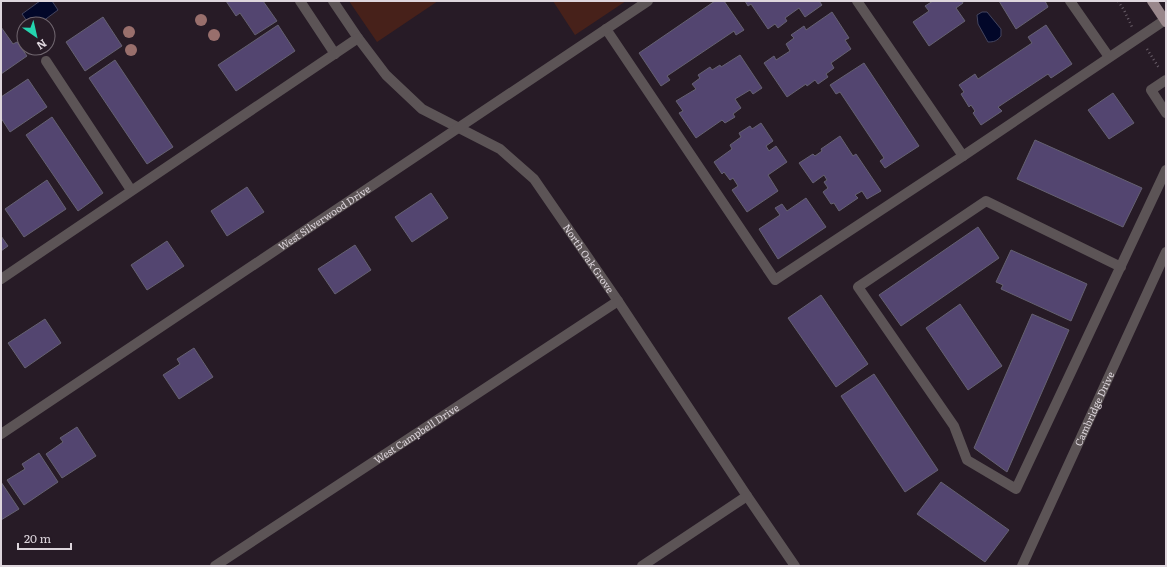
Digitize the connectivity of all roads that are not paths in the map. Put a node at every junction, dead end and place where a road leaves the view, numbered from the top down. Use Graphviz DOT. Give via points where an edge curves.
graph roads {
  1 [pos="300,1"];
  2 [pos="334,1"];
  3 [pos="648,1"];
  4 [pos="857,1"];
  5 [pos="1070,1"];
  6 [pos="1152,1"];
  7 [pos="1165,21"];
  8 [pos="606,29"];
  9 [pos="358,38"];
  10 [pos="335,54"];
  11 [pos="1109,57"];
  12 [pos="46,61"];
  13 [pos="1166,80"];
  14 [pos="1166,113"];
  15 [pos="459,128"];
  16 [pos="963,156"];
  17 [pos="1166,170"];
  18 [pos="131,190"];
  19 [pos="1166,252"];
  20 [pos="1121,267"];
  21 [pos="1,279"];
  22 [pos="618,301"];
  23 [pos="1,434"];
  24 [pos="747,496"];
  25 [pos="215,566"];
  26 [pos="642,566"];
  27 [pos="794,566"];
  28 [pos="1022,566"];
  1 -- 10 [label="street"];
  2 -- 9 [label="street, North Oak Grove"];
  3 -- 8 [label="street, West Silverwood Drive"];
  4 -- 16 [label="street"];
  5 -- 11 [label="street"];
  6 -- 7 [label="main road"];
  7 -- 11 [label="street"];
  8 -- 15 [label="street, West Silverwood Drive"];
  8 -- 16 [label="street" via="775,280"];
  9 -- 10 [label="street"];
  9 -- 15 [label="street, North Oak Grove" via="386,75 422,109"];
  10 -- 18 [label="street"];
  11 -- 16 [label="street"];
  12 -- 18 [label="street"];
  13 -- 14 [label="street" via="1151,90"];
  15 -- 22 [label="street, North Oak Grove" via="500,150 534,180"];
  15 -- 23 [label="street, West Silverwood Drive"];
  17 -- 20 [label="street"];
  18 -- 21 [label="street"];
  19 -- 28 [label="street, Cambridge Drive"];
  20 -- 20 [label="street" via="1016,489 967,460 954,426 858,287 986,201"];
  22 -- 24 [label="street, North Oak Grove"];
  22 -- 25 [label="street, West Campbell Drive"];
  24 -- 26 [label="street"];
  24 -- 27 [label="street, North Oak Grove"];
}
